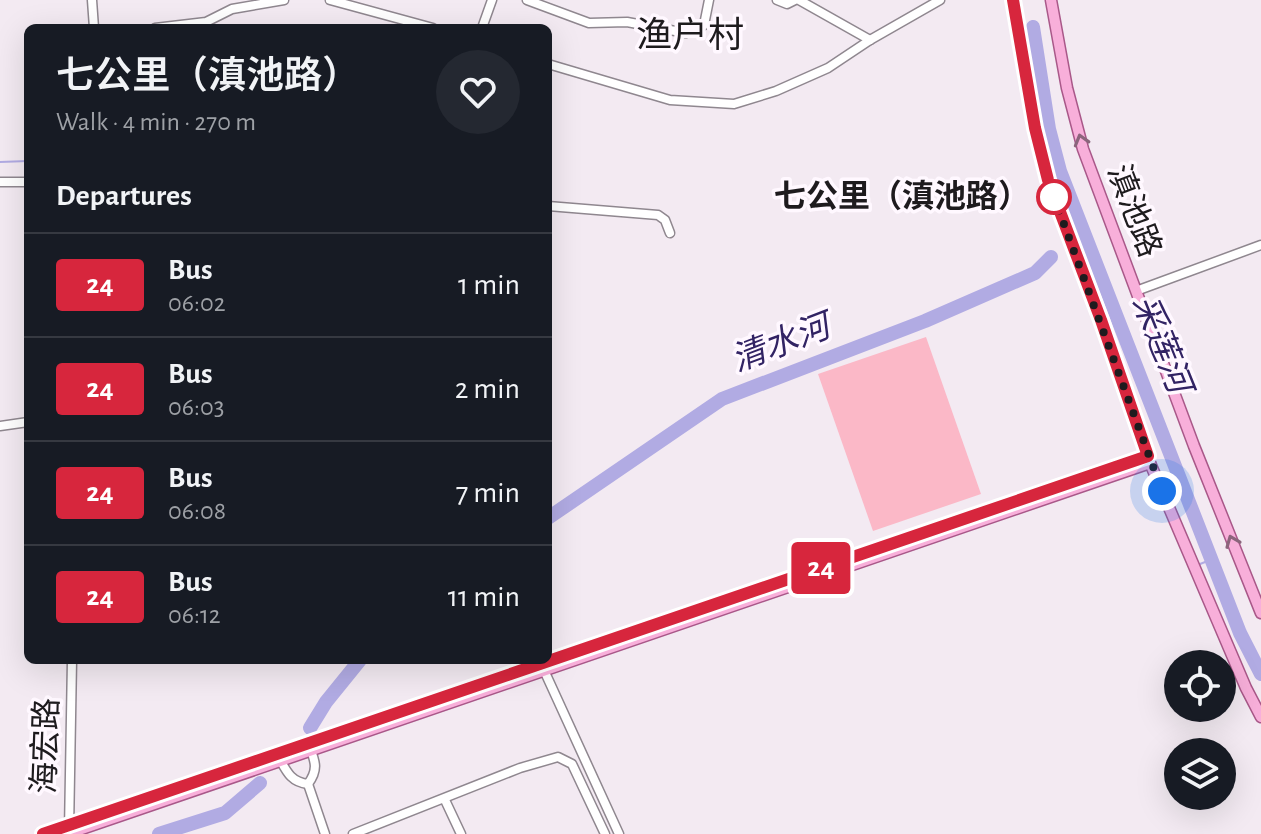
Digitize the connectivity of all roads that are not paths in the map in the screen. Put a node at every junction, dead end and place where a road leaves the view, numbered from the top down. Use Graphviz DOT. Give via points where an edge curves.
graph roads {
  1 [pos="92,0"];
  2 [pos="284,0"];
  3 [pos="330,0"];
  4 [pos="492,0"];
  5 [pos="527,0"];
  6 [pos="709,0"];
  7 [pos="777,0"];
  8 [pos="797,0"];
  9 [pos="940,0"];
  10 [pos="1013,0"];
  11 [pos="1051,0"];
  12 [pos="94,24"];
  13 [pos="189,24"];
  14 [pos="418,24"];
  15 [pos="483,24"];
  16 [pos="870,40"];
  17 [pos="552,65"];
  18 [pos="0,182"];
  19 [pos="24,182"];
  20 [pos="552,206"];
  21 [pos="670,233"];
  22 [pos="1261,245"];
  23 [pos="1136,291"];
  24 [pos="24,423"];
  25 [pos="0,426"];
  26 [pos="1149,460"];
  27 [pos="1261,613"];
  28 [pos="72,664"];
  29 [pos="552,664"];
  30 [pos="552,664"];
  31 [pos="543,667"];
  32 [pos="1261,717"];
  33 [pos="310,747"];
  34 [pos="280,758"];
  35 [pos="308,784"];
  36 [pos="445,800"];
  37 [pos="69,832"];
  38 [pos="44,834"];
  39 [pos="325,834"];
  40 [pos="353,834"];
  41 [pos="461,834"];
  42 [pos="605,834"];
  43 [pos="619,834"];
  1 -- 12 [label="street"];
  2 -- 13 [label="street" via="232,9"];
  3 -- 14 [label="street"];
  4 -- 15 [label="street"];
  5 -- 6 [label="street" via="589,23 627,22 686,33 704,25"];
  7 -- 8 [label="street"];
  8 -- 16 [label="street"];
  9 -- 16 [label="street"];
  10 -- 26 [label="main road" via="1048,180"];
  23 -- 11 [label="main road, 滇池路, one-way" via="1083,149"];
  16 -- 17 [label="street" via="828,68 734,104 670,100"];
  18 -- 19 [label="street"];
  20 -- 21 [label="street" via="658,215"];
  22 -- 23 [label="street"];
  27 -- 23 [label="main road, 滇池路, one-way"];
  24 -- 25 [label="street"];
  26 -- 29 [label="main road"];
  26 -- 32 [label="main road"];
  28 -- 37 [label="street, 海宏路"];
  30 -- 31 [label="main road"];
  31 -- 33 [label="main road"];
  31 -- 43 [label="street"];
  33 -- 34 [label="main road"];
  33 -- 35 [label="street" via="316,763"];
  34 -- 35 [label="street" via="291,778"];
  34 -- 37 [label="main road"];
  35 -- 39 [label="street"];
  36 -- 40 [label="street"];
  36 -- 41 [label="street"];
  36 -- 42 [label="street" via="558,757 572,764"];
  37 -- 38 [label="main road"];
}
